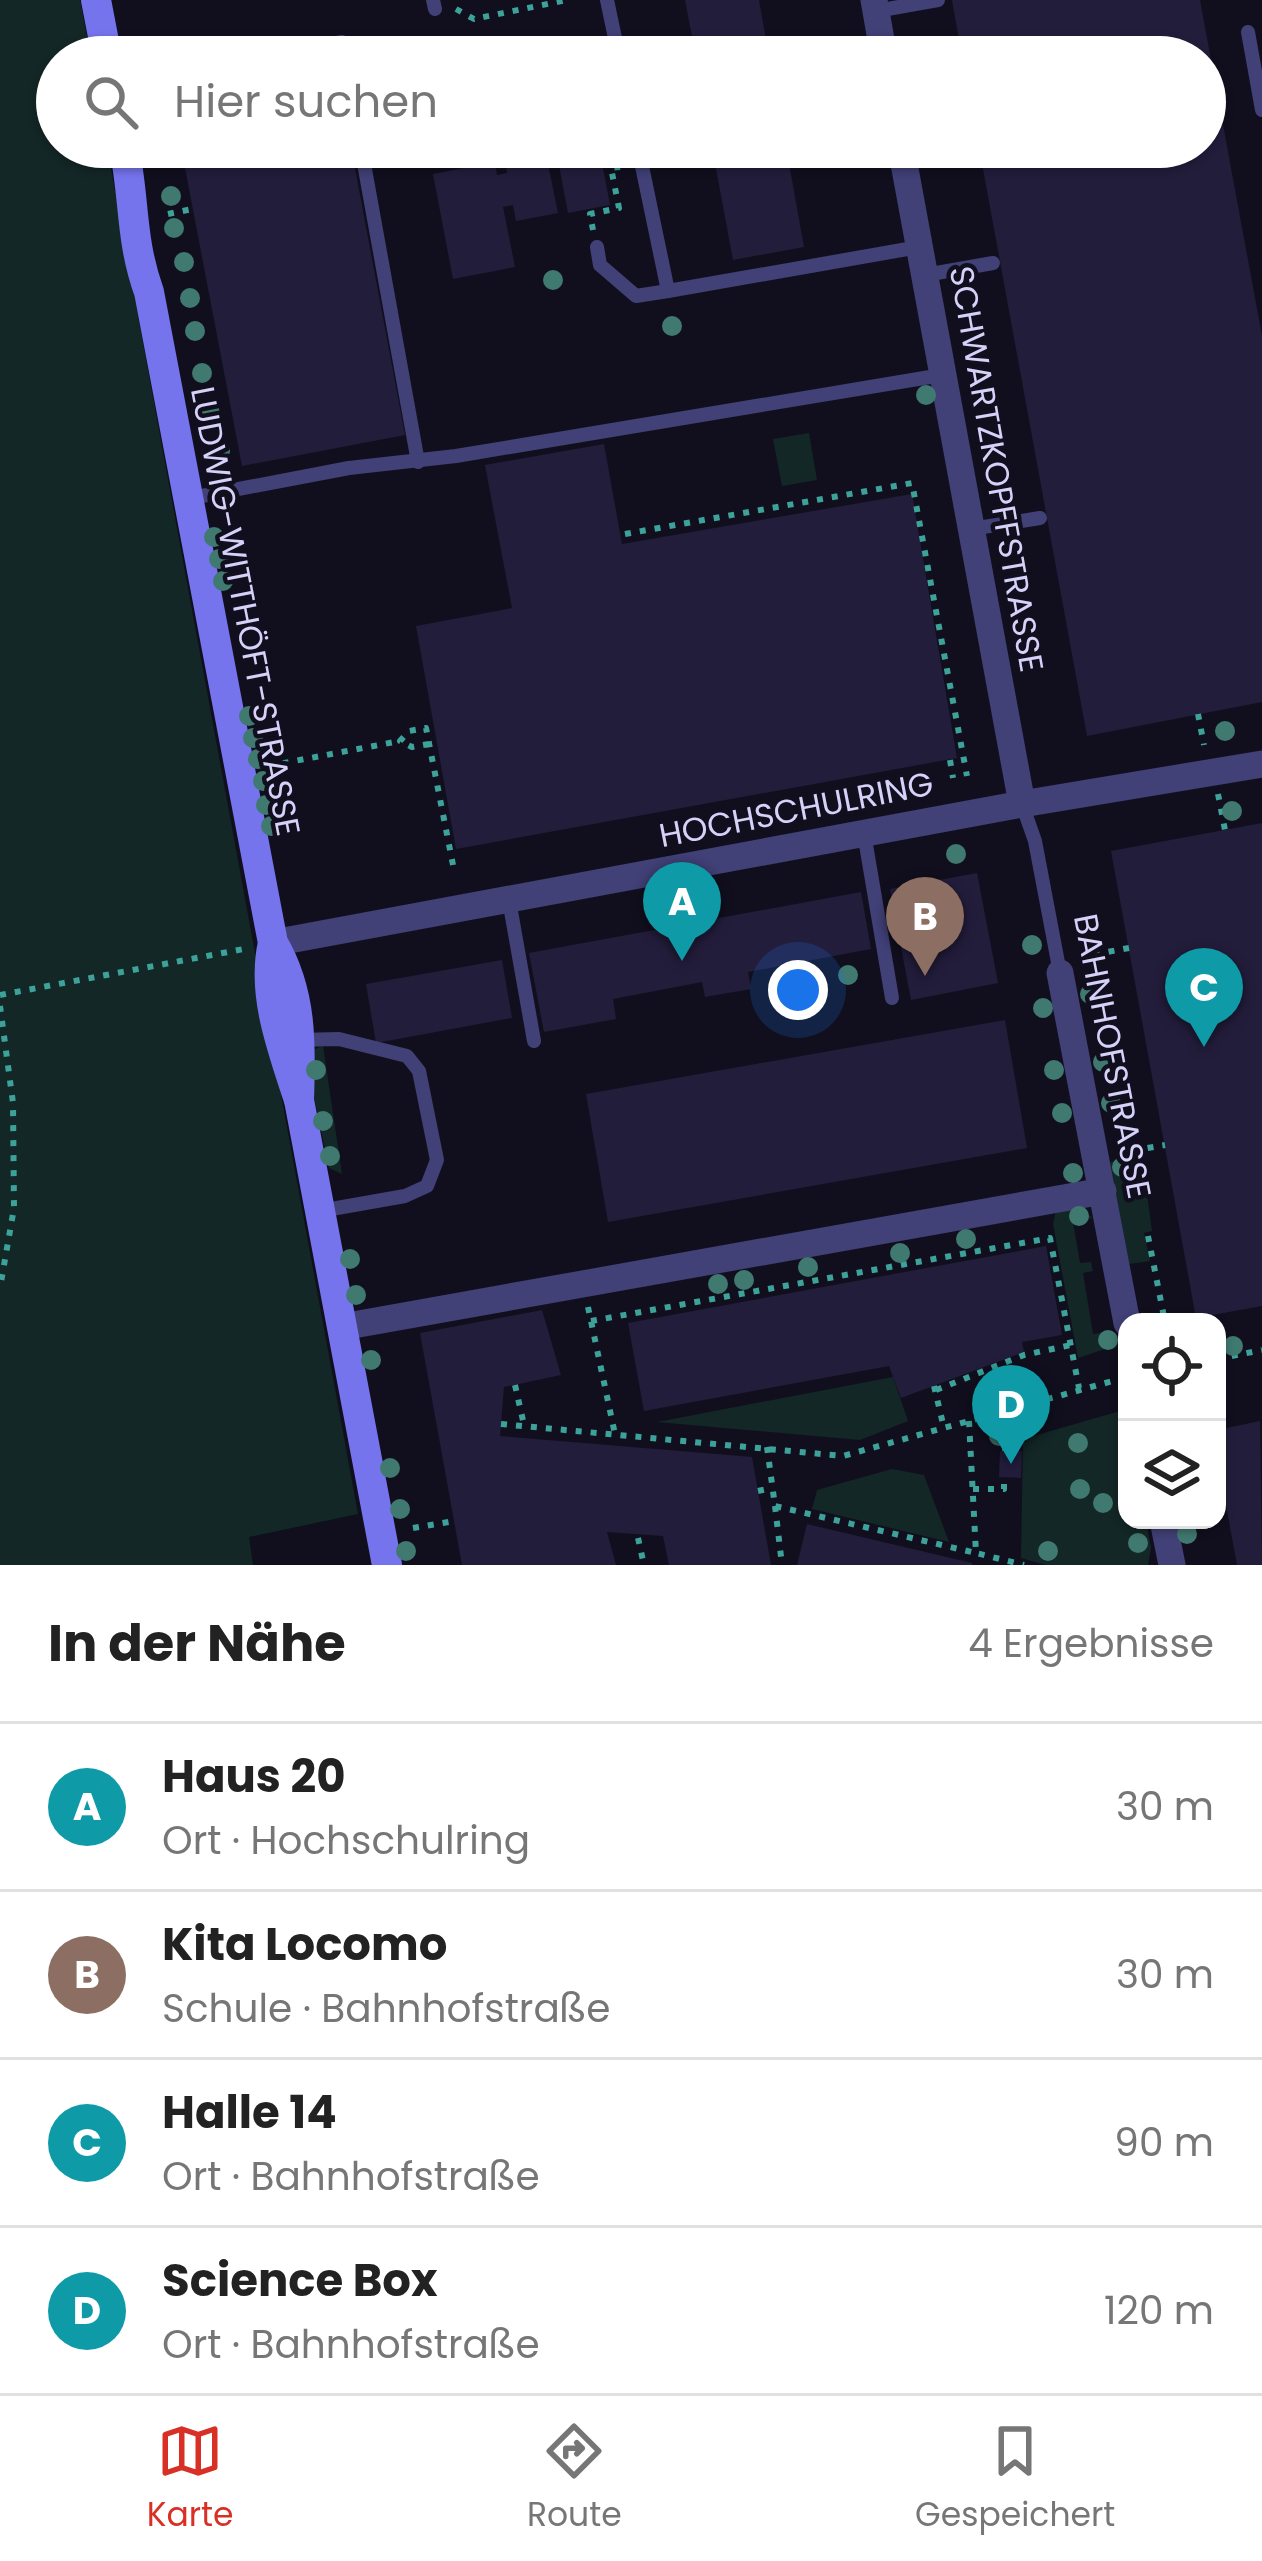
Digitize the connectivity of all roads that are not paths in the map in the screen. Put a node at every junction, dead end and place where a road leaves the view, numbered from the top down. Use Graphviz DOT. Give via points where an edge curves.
graph roads {
  1 [pos="96,0"];
  2 [pos="607,0"];
  3 [pos="938,0"];
  4 [pos="875,5"];
  5 [pos="1248,32"];
  6 [pos="103,36"];
  7 [pos="615,36"];
  8 [pos="880,36"];
  9 [pos="1262,110"];
  10 [pos="128,168"];
  11 [pos="365,168"];
  12 [pos="642,168"];
  13 [pos="905,168"];
  14 [pos="597,247"];
  15 [pos="922,261"];
  16 [pos="993,263"];
  17 [pos="668,291"];
  18 [pos="942,375"];
  19 [pos="418,462"];
  20 [pos="187,499"];
  21 [pos="1040,518"];
  22 [pos="971,530"];
  23 [pos="1262,764"];
  24 [pos="1022,804"];
  25 [pos="864,833"];
  26 [pos="508,900"];
  27 [pos="260,946"];
  28 [pos="1059,967"];
  29 [pos="892,998"];
  30 [pos="534,1041"];
  31 [pos="291,1042"];
  32 [pos="1102,1191"];
  33 [pos="320,1211"];
  34 [pos="1125,1313"];
  35 [pos="342,1327"];
  36 [pos="1165,1529"];
  37 [pos="387,1565"];
  38 [pos="1172,1565"];
  1 -- 6 [label="street"];
  2 -- 7 [label="lane"];
  3 -- 4 [label="lane"];
  4 -- 8 [label="street"];
  5 -- 9 [label="lane"];
  10 -- 20 [label="street, LUDWIG-WITTHÖFT-STRASSE" via="130,220"];
  11 -- 19 [label="lane"];
  12 -- 17 [label="lane"];
  13 -- 15 [label="street, SCHWARTZKOPFFSTRASSE"];
  14 -- 17 [label="lane" via="601,265 636,296"];
  15 -- 16 [label="lane"];
  15 -- 17 [label="lane"];
  15 -- 18 [label="street, SCHWARTZKOPFFSTRASSE"];
  18 -- 19 [label="lane"];
  18 -- 22 [label="street, SCHWARTZKOPFFSTRASSE"];
  19 -- 20 [label="lane"];
  20 -- 27 [label="street, LUDWIG-WITTHÖFT-STRASSE"];
  21 -- 22 [label="lane"];
  22 -- 24 [label="street, SCHWARTZKOPFFSTRASSE"];
  23 -- 24 [label="street, HOCHSCHULRING"];
  24 -- 25 [label="street, HOCHSCHULRING"];
  24 -- 28 [label="lane, BAHNHOFSTRASSE"];
  25 -- 26 [label="street, HOCHSCHULRING"];
  25 -- 29 [label="lane"];
  26 -- 27 [label="street, HOCHSCHULRING"];
  26 -- 30 [label="lane"];
  27 -- 31 [label="street" via="292,980"];
  28 -- 32 [label="street, BAHNHOFSTRASSE"];
  31 -- 33 [label="street"];
  31 -- 33 [label="lane" via="339,1039 407,1055 419,1071 437,1160 428,1186"];
  32 -- 34 [label="street, BAHNHOFSTRASSE"];
  32 -- 35 [label="street"];
  33 -- 35 [label="street"];
  35 -- 37 [label="street"];
  36 -- 38 [label="street"];
}
